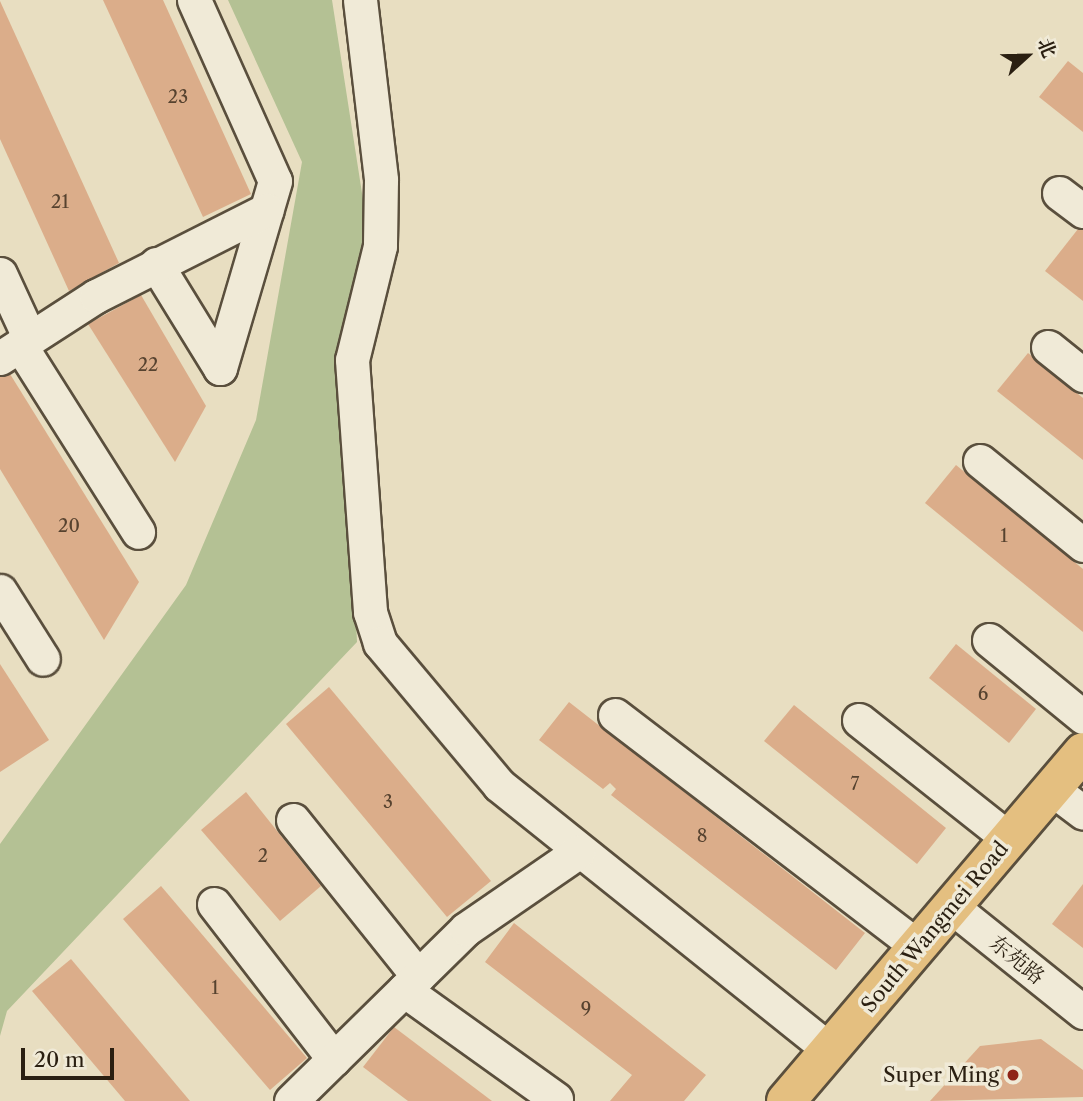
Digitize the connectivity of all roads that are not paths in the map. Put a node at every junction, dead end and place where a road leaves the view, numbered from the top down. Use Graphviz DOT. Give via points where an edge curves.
graph roads {
  1 [pos="194,0"];
  2 [pos="360,0"];
  3 [pos="266,210"];
  4 [pos="156,264"];
  5 [pos="0,274"];
  6 [pos="1048,346"];
  7 [pos="17,347"];
  8 [pos="1083,375"];
  9 [pos="980,461"];
  10 [pos="138,532"];
  11 [pos="1083,545"];
  12 [pos="0,591"];
  13 [pos="989,640"];
  14 [pos="43,659"];
  15 [pos="615,715"];
  16 [pos="1083,717"];
  17 [pos="859,720"];
  18 [pos="1083,752"];
  19 [pos="1052,789"];
  20 [pos="1083,813"];
  21 [pos="292,820"];
  22 [pos="1009,839"];
  23 [pos="578,852"];
  24 [pos="214,904"];
  25 [pos="952,907"];
  26 [pos="918,947"];
  27 [pos="411,983"];
  28 [pos="1083,1012"];
  29 [pos="830,1050"];
  30 [pos="334,1059"];
  31 [pos="556,1099"];
  32 [pos="291,1101"];
  33 [pos="786,1101"];
  1 -- 3 [label="street" via="275,181"];
  2 -- 23 [label="street" via="381,180 380,246 352,360 370,612 380,643 499,785"];
  3 -- 4 [label="street"];
  3 -- 4 [label="street" via="220,368"];
  4 -- 7 [label="street"];
  5 -- 7 [label="street"];
  6 -- 8 [label="street"];
  7 -- 10 [label="street"];
  9 -- 11 [label="street"];
  12 -- 14 [label="street"];
  13 -- 16 [label="street"];
  15 -- 26 [label="street"];
  17 -- 22 [label="street"];
  18 -- 19 [label="main road, South Wangmei Road"];
  19 -- 20 [label="street"];
  19 -- 22 [label="main road, South Wangmei Road"];
  21 -- 27 [label="street"];
  22 -- 25 [label="main road, South Wangmei Road"];
  23 -- 27 [label="street" via="495,906"];
  23 -- 29 [label="street"];
  24 -- 30 [label="street"];
  25 -- 26 [label="main road, South Wangmei Road"];
  25 -- 28 [label="street, 东苑路"];
  26 -- 29 [label="main road, South Wangmei Road"];
  27 -- 30 [label="street"];
  27 -- 31 [label="street"];
  29 -- 33 [label="main road, South Wangmei Road"];
  30 -- 32 [label="street"];
}
